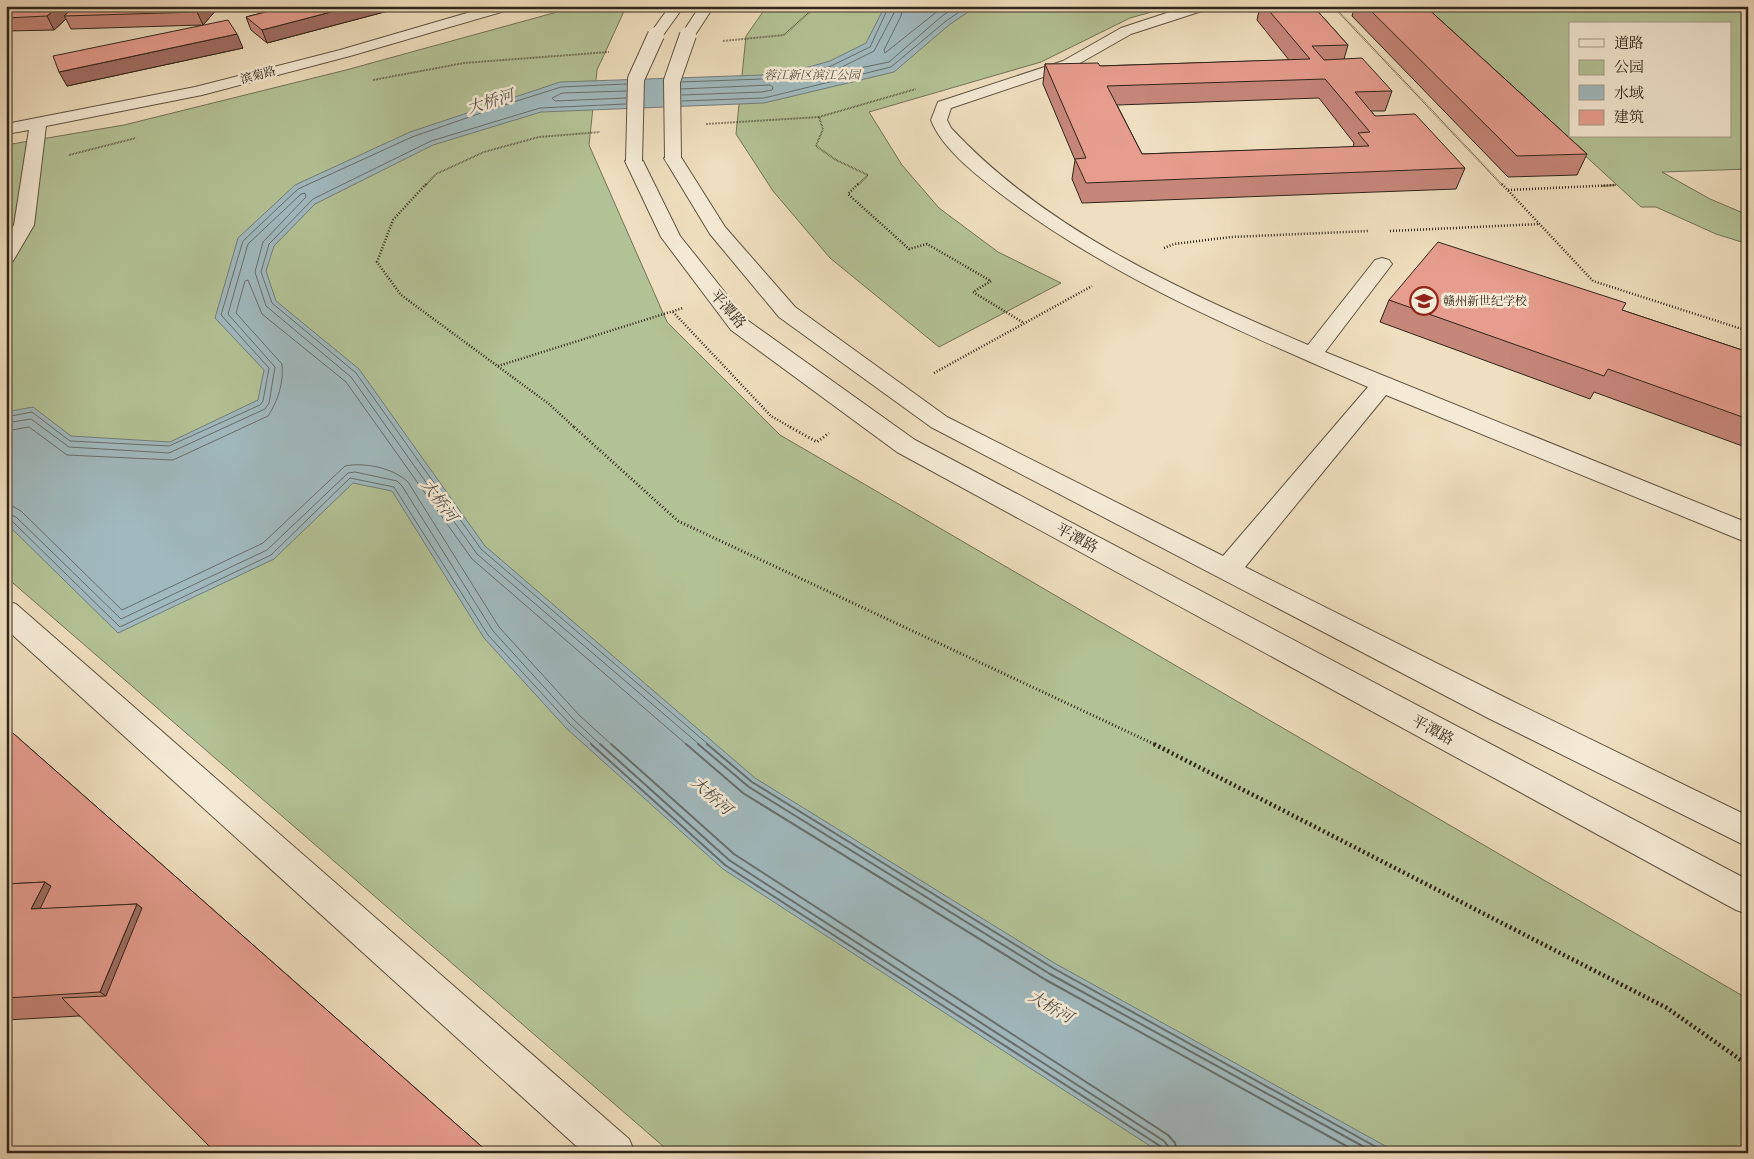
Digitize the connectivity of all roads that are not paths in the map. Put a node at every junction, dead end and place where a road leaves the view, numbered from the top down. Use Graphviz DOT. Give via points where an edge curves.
graph roads {
  1 [pos="506,6"];
  2 [pos="677,6"];
  3 [pos="707,6"];
  4 [pos="1203,6"];
  5 [pos="38,123"];
  6 [pos="6,129"];
  7 [pos="6,257"];
  8 [pos="1382,264"];
  9 [pos="1312,354"];
  10 [pos="1382,385"];
  11 [pos="1748,534"];
  12 [pos="1227,570"];
  13 [pos="6,612"];
  14 [pos="1748,832"];
  15 [pos="1748,898"];
  16 [pos="615,1153"];
  1 -- 5 [label="street, 滨菊路" via="196,92"];
  2 -- 15 [label="street, 平潭路, bridge" via="656,35 636,79 634,161 671,237 739,325 906,446"];
  3 -- 12 [label="street, bridge" via="688,35 672,81 672,158 717,230 787,312 939,422"];
  4 -- 9 [label="street" via="1126,32 1068,64 944,105 939,120 942,130 994,180 1069,234 1159,286"];
  5 -- 6 [label="street, 滨菊路"];
  5 -- 7 [label="street" via="24,225"];
  8 -- 9 [label="street"];
  9 -- 10 [label="street"];
  10 -- 11 [label="street"];
  10 -- 12 [label="street"];
  12 -- 14 [label="street"];
  13 -- 16 [label="street"];
}
